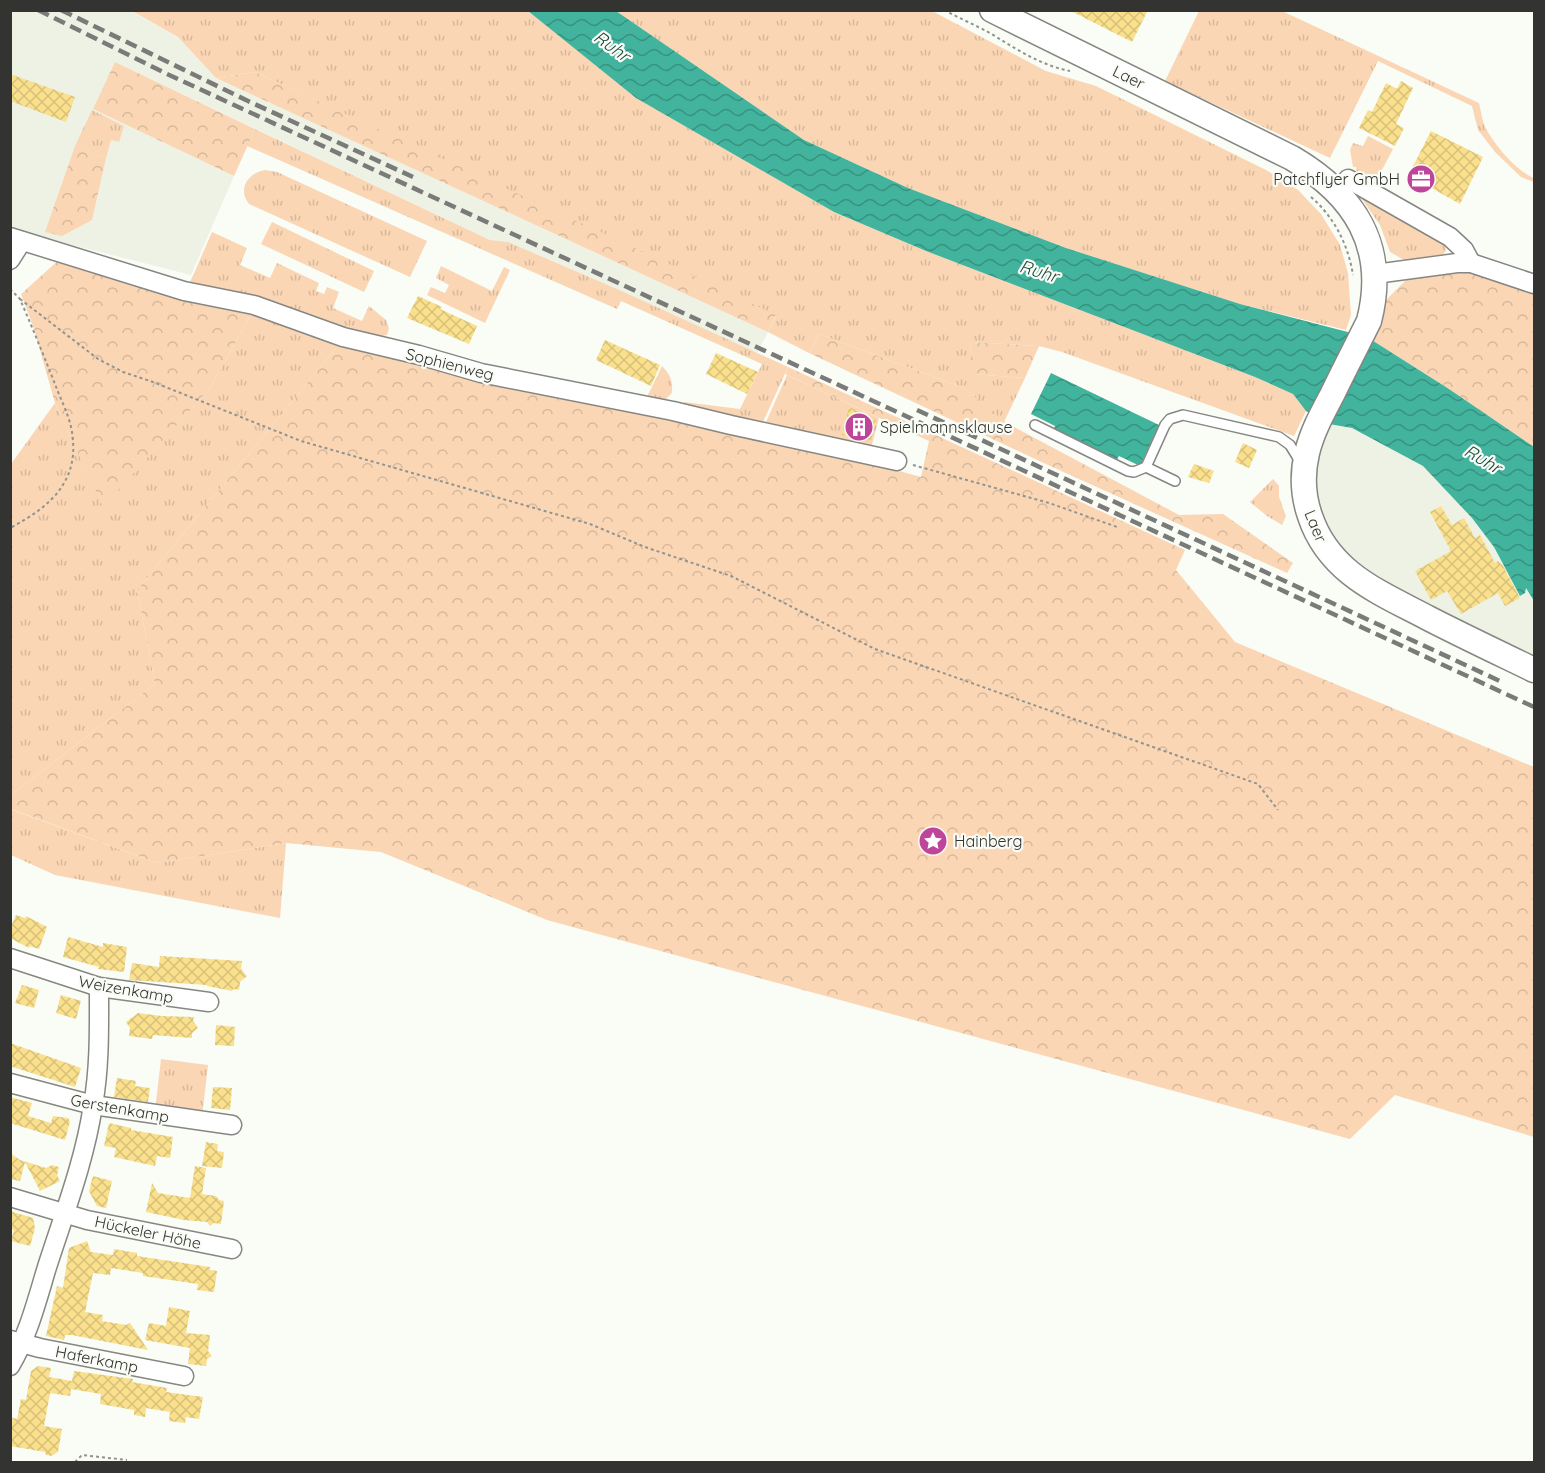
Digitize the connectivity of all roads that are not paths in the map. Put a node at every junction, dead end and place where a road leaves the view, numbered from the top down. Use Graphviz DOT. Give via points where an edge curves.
graph roads {
  1 [pos="992,10"];
  2 [pos="1348,179"];
  3 [pos="16,239"];
  4 [pos="10,260"];
  5 [pos="1472,263"];
  6 [pos="1365,279"];
  7 [pos="1534,284"];
  8 [pos="1035,425"];
  9 [pos="897,461"];
  10 [pos="1146,467"];
  11 [pos="1304,467"];
  12 [pos="1175,481"];
  13 [pos="1534,670"];
  14 [pos="10,958"];
  15 [pos="99,987"];
  16 [pos="209,1002"];
  17 [pos="10,1083"];
  18 [pos="93,1105"];
  19 [pos="231,1125"];
  20 [pos="10,1197"];
  21 [pos="64,1213"];
  22 [pos="232,1249"];
  23 [pos="16,1341"];
  24 [pos="10,1365"];
  25 [pos="184,1376"];
  1 -- 6 [label="main road, Laer" via="1266,144 1320,176 1344,199 1366,231 1374,260"];
  2 -- 5 [label="street" via="1450,237"];
  3 -- 4 [label="street"];
  3 -- 9 [label="street, Sophienweg" via="184,291 254,305 343,337 481,373"];
  5 -- 6 [label="street"];
  5 -- 7 [label="street"];
  6 -- 11 [label="main road, Laer" via="1373,304 1314,431"];
  8 -- 10 [label="lane" via="1128,471"];
  10 -- 11 [label="lane" via="1165,425 1183,415 1279,437 1290,445"];
  10 -- 12 [label="lane"];
  11 -- 13 [label="main road, Laer" via="1305,498 1315,531 1347,571 1390,598"];
  14 -- 15 [label="street, Weizenkamp"];
  15 -- 16 [label="street, Weizenkamp"];
  15 -- 18 [label="street" via="99,1052"];
  17 -- 18 [label="street, Gerstenkamp"];
  18 -- 19 [label="street, Gerstenkamp"];
  18 -- 21 [label="street"];
  20 -- 21 [label="street, Hückeler Höhe"];
  21 -- 22 [label="street, Hückeler Höhe"];
  21 -- 23 [label="street"];
  23 -- 24 [label="street"];
  23 -- 25 [label="street, Haferkamp"];
}
